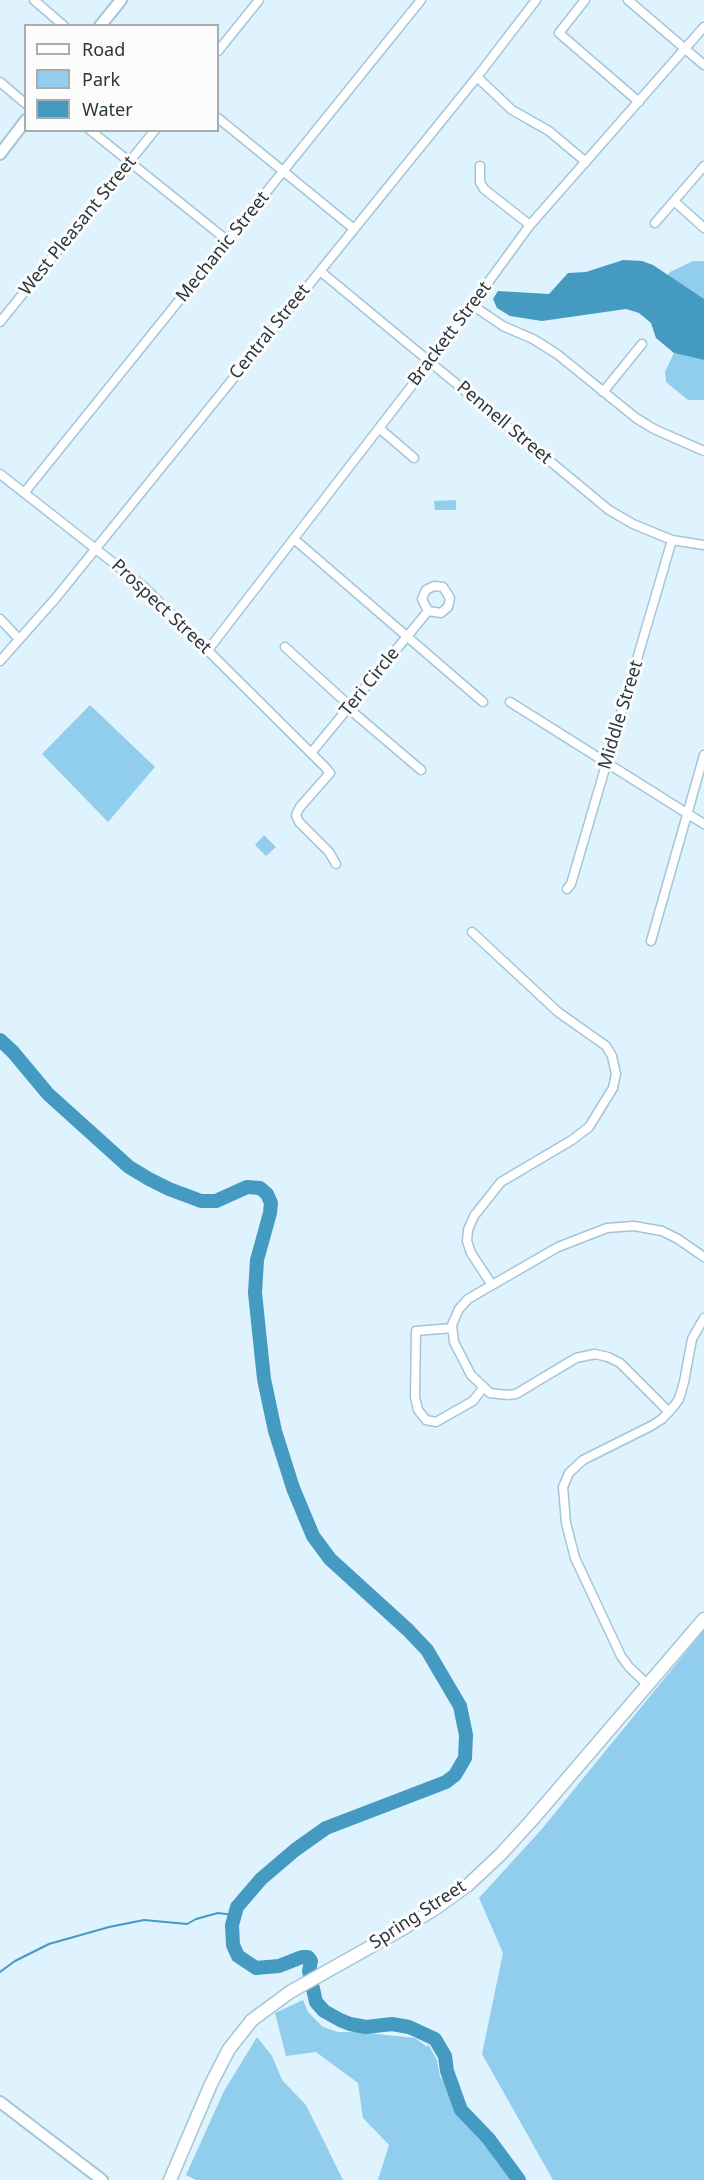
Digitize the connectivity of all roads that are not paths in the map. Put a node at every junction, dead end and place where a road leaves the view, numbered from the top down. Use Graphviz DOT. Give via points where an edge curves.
graph roads {
  1 [pos="34,0"];
  2 [pos="121,0"];
  3 [pos="259,0"];
  4 [pos="421,0"];
  5 [pos="536,0"];
  6 [pos="585,0"];
  7 [pos="628,0"];
  8 [pos="62,24"];
  9 [pos="102,24"];
  10 [pos="704,27"];
  11 [pos="685,49"];
  12 [pos="219,50"];
  13 [pos="704,65"];
  14 [pos="477,77"];
  15 [pos="0,82"];
  16 [pos="24,102"];
  17 [pos="639,102"];
  18 [pos="219,119"];
  19 [pos="24,123"];
  20 [pos="92,132"];
  21 [pos="153,132"];
  22 [pos="0,154"];
  23 [pos="130,162"];
  24 [pos="586,162"];
  25 [pos="480,166"];
  26 [pos="704,166"];
  27 [pos="284,172"];
  28 [pos="674,201"];
  29 [pos="655,223"];
  30 [pos="530,225"];
  31 [pos="704,228"];
  32 [pos="354,229"];
  33 [pos="228,241"];
  34 [pos="320,271"];
  35 [pos="472,305"];
  36 [pos="0,322"];
  37 [pos="642,344"];
  38 [pos="430,362"];
  39 [pos="603,392"];
  40 [pos="379,429"];
  41 [pos="704,451"];
  42 [pos="414,458"];
  43 [pos="0,474"];
  44 [pos="24,493"];
  45 [pos="294,539"];
  46 [pos="672,540"];
  47 [pos="704,545"];
  48 [pos="95,548"];
  49 [pos="428,611"];
  50 [pos="0,619"];
  51 [pos="406,637"];
  52 [pos="19,639"];
  53 [pos="285,647"];
  54 [pos="208,650"];
  55 [pos="0,662"];
  56 [pos="483,702"];
  57 [pos="510,702"];
  58 [pos="349,707"];
  59 [pos="311,753"];
  60 [pos="704,755"];
  61 [pos="607,763"];
  62 [pos="421,770"];
  63 [pos="688,813"];
  64 [pos="704,824"];
  65 [pos="336,864"];
  66 [pos="567,889"];
  67 [pos="472,932"];
  68 [pos="651,941"];
  69 [pos="704,1257"];
  70 [pos="492,1285"];
  71 [pos="704,1318"];
  72 [pos="452,1328"];
  73 [pos="483,1388"];
  74 [pos="669,1412"];
  75 [pos="704,1619"];
  76 [pos="647,1684"];
  77 [pos="0,2102"];
  78 [pos="102,2180"];
  79 [pos="170,2180"];
  1 -- 8 [label="street"];
  2 -- 9 [label="street"];
  3 -- 12 [label="street"];
  4 -- 27 [label="street, Mechanic Street"];
  5 -- 14 [label="street, Central Street"];
  6 -- 17 [label="street" via="559,33"];
  7 -- 11 [label="street"];
  10 -- 11 [label="street, Brackett Street"];
  11 -- 13 [label="street"];
  11 -- 17 [label="street, Brackett Street"];
  14 -- 24 [label="street" via="512,110 549,131"];
  14 -- 32 [label="street, Central Street"];
  15 -- 16 [label="street"];
  17 -- 24 [label="street, Brackett Street"];
  18 -- 27 [label="street"];
  19 -- 22 [label="street"];
  20 -- 23 [label="street"];
  21 -- 23 [label="street, West Pleasant Street"];
  23 -- 33 [label="street"];
  23 -- 36 [label="street, West Pleasant Street"];
  24 -- 30 [label="street, Brackett Street"];
  25 -- 30 [label="street" via="484,189"];
  26 -- 28 [label="street"];
  27 -- 32 [label="street"];
  27 -- 33 [label="street, Mechanic Street"];
  28 -- 29 [label="street"];
  28 -- 31 [label="street"];
  30 -- 35 [label="street, Brackett Street"];
  32 -- 34 [label="street, Central Street"];
  33 -- 44 [label="street, Mechanic Street"];
  34 -- 38 [label="street, Pennell Street"];
  34 -- 48 [label="street, Central Street"];
  35 -- 38 [label="street, Brackett Street"];
  35 -- 39 [label="street" via="551,350"];
  37 -- 39 [label="street"];
  38 -- 40 [label="street, Brackett Street"];
  38 -- 46 [label="street, Pennell Street" via="609,510"];
  39 -- 41 [label="street" via="636,418"];
  40 -- 42 [label="street"];
  40 -- 45 [label="street, Brackett Street"];
  43 -- 44 [label="street, Prospect Street"];
  44 -- 48 [label="street, Prospect Street"];
  45 -- 51 [label="street"];
  45 -- 54 [label="street, Brackett Street"];
  46 -- 47 [label="street, Pennell Street"];
  46 -- 61 [label="street, Middle Street"];
  48 -- 52 [label="street, Central Street"];
  48 -- 54 [label="street, Prospect Street" via="143,586"];
  49 -- 51 [label="street, Teri Circle"];
  50 -- 52 [label="street"];
  51 -- 56 [label="street"];
  51 -- 58 [label="street, Teri Circle"];
  52 -- 55 [label="street, Central Street"];
  53 -- 58 [label="street"];
  54 -- 59 [label="street, Prospect Street"];
  57 -- 61 [label="street"];
  58 -- 59 [label="street, Teri Circle"];
  58 -- 62 [label="street"];
  59 -- 65 [label="street, Prospect Street" via="330,773 296,815"];
  60 -- 63 [label="street"];
  61 -- 63 [label="street"];
  61 -- 66 [label="street, Middle Street"];
  63 -- 64 [label="street"];
  63 -- 68 [label="street"];
  67 -- 70 [label="street" via="558,1012 606,1046 616,1074 613,1088 589,1127 501,1182 471,1222 467,1241 471,1253"];
  69 -- 70 [label="street" via="662,1231 616,1227 558,1247"];
  70 -- 72 [label="street" via="463,1303"];
  71 -- 74 [label="street" via="691,1344 681,1395"];
  72 -- 73 [label="street" via="457,1349 471,1376"];
  72 -- 73 [label="street" via="416,1331 418,1410 426,1420 436,1422 473,1401"];
  73 -- 74 [label="street" via="495,1394 516,1394 576,1358 602,1355 625,1367"];
  74 -- 76 [label="street" via="578,1463 565,1480 562,1494 575,1558 621,1656"];
  75 -- 76 [label="main road, Spring Street"];
  76 -- 79 [label="main road, Spring Street" via="532,1820 468,1885 404,1928 272,2003 252,2020 229,2049 211,2084"];
  77 -- 78 [label="street"];
}
